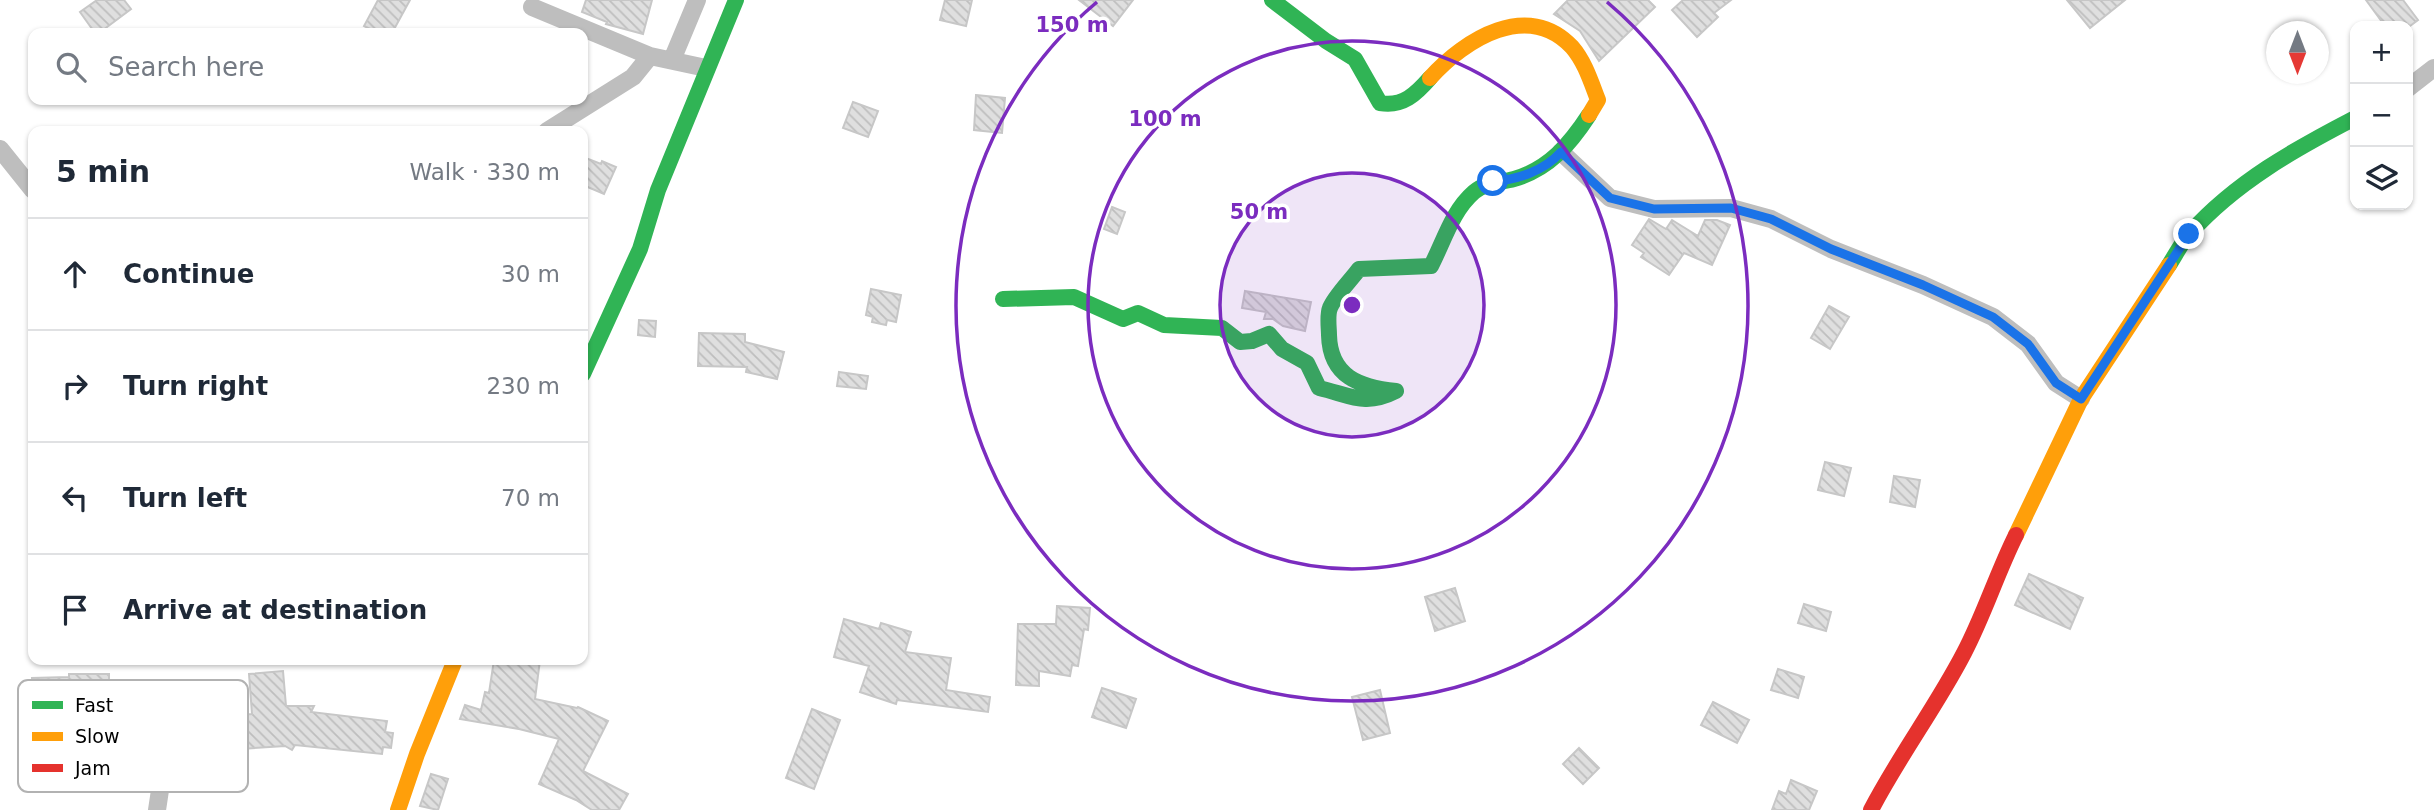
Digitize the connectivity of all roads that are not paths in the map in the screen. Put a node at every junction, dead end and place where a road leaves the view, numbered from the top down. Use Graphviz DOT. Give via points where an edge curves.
graph roads {
  1 [pos="697,0"];
  2 [pos="736,0"];
  3 [pos="1272,0"];
  4 [pos="532,7"];
  5 [pos="583,28"];
  6 [pos="588,30"];
  7 [pos="650,56"];
  8 [pos="672,60"];
  9 [pos="706,68"];
  10 [pos="2434,68"];
  11 [pos="2413,84"];
  12 [pos="2350,121"];
  13 [pos="555,126"];
  14 [pos="0,149"];
  15 [pos="1561,152"];
  16 [pos="28,184"];
  17 [pos="1003,299"];
  18 [pos="588,363"];
  19 [pos="2081,399"];
  20 [pos="453,665"];
  21 [pos="160,792"];
  22 [pos="157,810"];
  23 [pos="398,810"];
  24 [pos="1871,810"];
  1 -- 8 [label="street"];
  2 -- 9 [label="street"];
  3 -- 15 [label="street" via="1355,59 1380,103 1396,104 1411,97 1447,61 1496,26 1526,21 1550,28 1570,43 1598,100 1579,133"];
  4 -- 5 [label="street"];
  6 -- 7 [label="street"];
  7 -- 8 [label="street"];
  7 -- 13 [label="street" via="633,77"];
  8 -- 9 [label="street"];
  9 -- 18 [label="street" via="640,249"];
  10 -- 11 [label="street"];
  12 -- 19 [label="street" via="2242,184 2189,234"];
  14 -- 16 [label="street"];
  15 -- 17 [label="street" via="1550,164 1509,180 1493,181 1472,193 1431,266 1359,269 1333,303 1329,309 1331,356 1351,378 1396,391 1378,401 1354,400 1320,388 1307,363 1282,349 1269,334 1240,342 1222,328 1164,325 1138,313 1123,319 1074,297"];
  15 -- 19 [label="street" via="1610,198 1654,209 1731,208 1771,219 1993,317 2028,344 2056,383"];
  19 -- 24 [label="street" via="1996,576 1966,650"];
  20 -- 23 [label="street"];
  21 -- 22 [label="street"];
}
